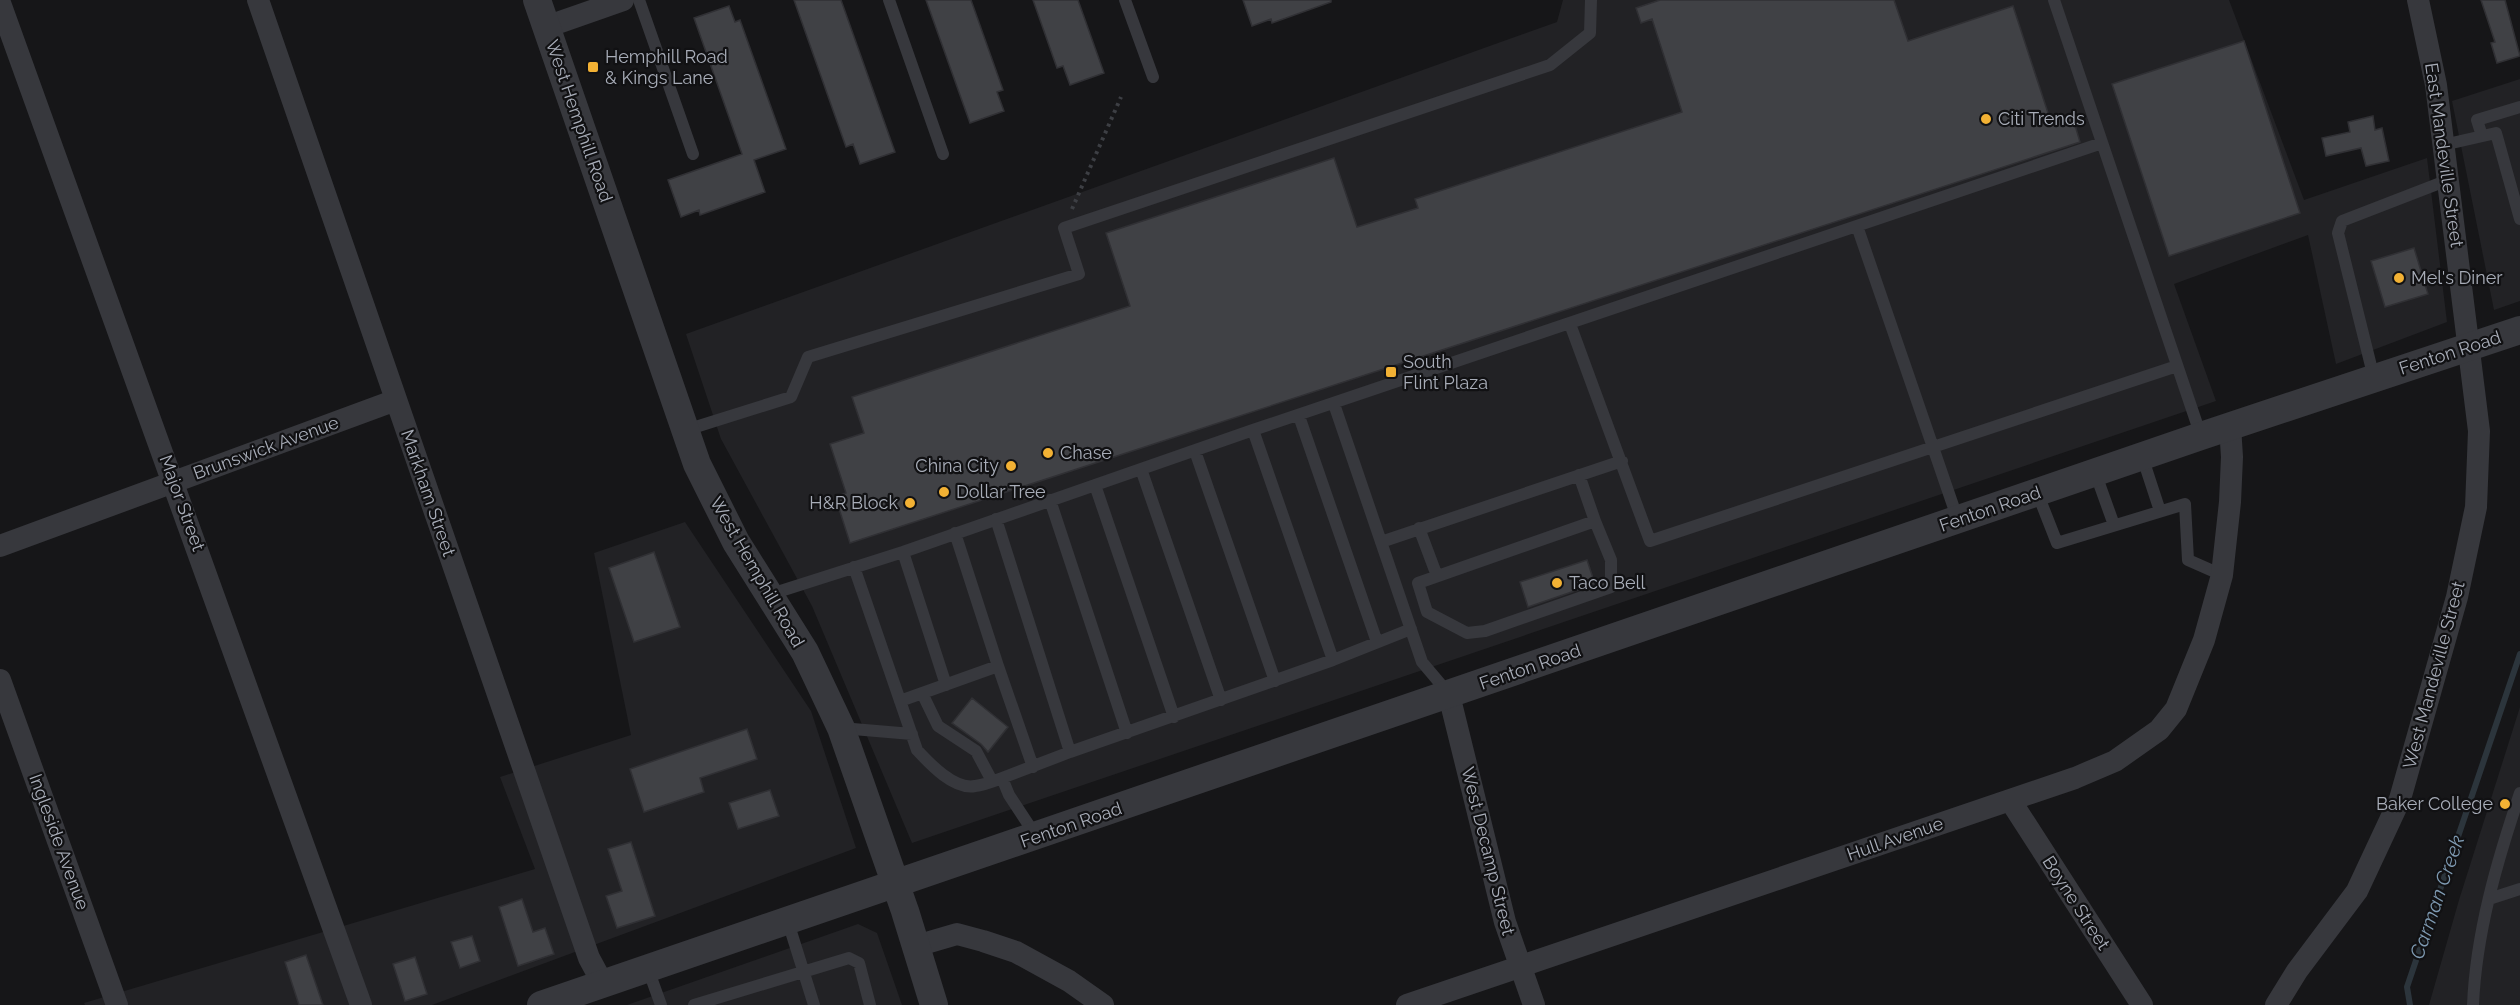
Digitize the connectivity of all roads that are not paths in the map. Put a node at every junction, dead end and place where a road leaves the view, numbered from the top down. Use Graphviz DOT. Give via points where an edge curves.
graph roads {
  1 [pos="258,0"];
  2 [pos="537,0"];
  3 [pos="623,0"];
  4 [pos="639,0"];
  5 [pos="889,0"];
  6 [pos="1125,0"];
  7 [pos="1591,0"];
  8 [pos="2054,0"];
  9 [pos="2418,0"];
  10 [pos="0,3"];
  11 [pos="546,27"];
  12 [pos="1153,77"];
  13 [pos="2520,107"];
  14 [pos="2482,136"];
  15 [pos="2102,143"];
  16 [pos="2444,145"];
  17 [pos="943,153"];
  18 [pos="693,154"];
  19 [pos="2448,180"];
  20 [pos="2520,219"];
  21 [pos="1857,226"];
  22 [pos="1570,324"];
  23 [pos="2520,330"];
  24 [pos="2469,347"];
  25 [pos="2177,366"];
  26 [pos="2372,370"];
  27 [pos="396,400"];
  28 [pos="1334,404"];
  29 [pos="1299,416"];
  30 [pos="2230,426"];
  31 [pos="686,430"];
  32 [pos="1253,430"];
  33 [pos="2201,436"];
  34 [pos="1933,448"];
  35 [pos="1195,451"];
  36 [pos="2142,456"];
  37 [pos="1622,461"];
  38 [pos="1141,469"];
  39 [pos="2095,472"];
  40 [pos="1579,475"];
  41 [pos="174,482"];
  42 [pos="1095,485"];
  43 [pos="2037,492"];
  44 [pos="1050,500"];
  45 [pos="2160,511"];
  46 [pos="996,519"];
  47 [pos="1958,520"];
  48 [pos="1595,521"];
  49 [pos="2114,525"];
  50 [pos="1419,528"];
  51 [pos="955,532"];
  52 [pos="1381,542"];
  53 [pos="0,546"];
  54 [pos="903,552"];
  55 [pos="854,567"];
  56 [pos="2222,575"];
  57 [pos="1437,576"];
  58 [pos="768,595"];
  59 [pos="1411,629"];
  60 [pos="1377,642"];
  61 [pos="1333,660"];
  62 [pos="998,666"];
  63 [pos="0,680"];
  64 [pos="1275,681"];
  65 [pos="946,685"];
  66 [pos="922,693"];
  67 [pos="1449,695"];
  68 [pos="1221,700"];
  69 [pos="900,701"];
  70 [pos="1174,717"];
  71 [pos="841,728"];
  72 [pos="1127,733"];
  73 [pos="912,734"];
  74 [pos="1070,752"];
  75 [pos="1033,767"];
  76 [pos="997,780"];
  77 [pos="2520,793"];
  78 [pos="2010,800"];
  79 [pos="1037,837"];
  80 [pos="896,885"];
  81 [pos="2520,889"];
  82 [pos="2489,899"];
  83 [pos="788,922"];
  84 [pos="916,946"];
  85 [pos="1520,968"];
  86 [pos="648,969"];
  87 [pos="804,972"];
  88 [pos="603,984"];
  89 [pos="117,1005"];
  90 [pos="361,1005"];
  91 [pos="541,1005"];
  92 [pos="661,1005"];
  93 [pos="694,1005"];
  94 [pos="814,1005"];
  95 [pos="870,1005"];
  96 [pos="934,1005"];
  97 [pos="1103,1005"];
  98 [pos="1407,1005"];
  99 [pos="1534,1005"];
  100 [pos="2142,1005"];
  101 [pos="2276,1005"];
  102 [pos="2473,1005"];
  1 -- 27 [label="street, Markham Street"];
  2 -- 11 [label="street, West Hemphill Road"];
  3 -- 11 [label="street"];
  4 -- 18 [label="lane"];
  5 -- 17 [label="lane"];
  6 -- 12 [label="lane"];
  7 -- 31 [label="lane" via="1590,33 1550,65 1064,228 1079,274 808,357 791,397"];
  8 -- 15 [label="lane"];
  9 -- 16 [label="street, East Mandeville Street"];
  10 -- 41 [label="street, Major Street"];
  11 -- 31 [label="street, West Hemphill Road"];
  13 -- 14 [label="lane" via="2477,120"];
  14 -- 16 [label="lane"];
  14 -- 20 [label="lane" via="2496,133"];
  15 -- 21 [label="lane"];
  15 -- 25 [label="lane"];
  16 -- 19 [label="street, East Mandeville Street"];
  19 -- 24 [label="street, East Mandeville Street"];
  19 -- 26 [label="lane" via="2342,221 2338,233"];
  21 -- 22 [label="lane"];
  21 -- 34 [label="lane"];
  22 -- 28 [label="lane"];
  22 -- 37 [label="lane"];
  23 -- 24 [label="street, Fenton Road"];
  24 -- 30 [label="street, Fenton Road"];
  24 -- 101 [label="street, West Mandeville Street" via="2479,431 2476,507 2457,597 2400,799 2357,891"];
  25 -- 33 [label="lane"];
  25 -- 34 [label="lane"];
  27 -- 41 [label="street, Brunswick Avenue"];
  27 -- 88 [label="street, Markham Street" via="590,958"];
  28 -- 29 [label="lane"];
  28 -- 52 [label="lane"];
  29 -- 32 [label="lane"];
  29 -- 60 [label="lane"];
  30 -- 33 [label="street, Fenton Road"];
  30 -- 56 [label="street, Hull Avenue" via="2232,457"];
  31 -- 58 [label="street, West Hemphill Road" via="716,505"];
  32 -- 35 [label="lane"];
  32 -- 61 [label="lane"];
  33 -- 36 [label="street, Fenton Road"];
  34 -- 37 [label="lane" via="1650,541"];
  34 -- 47 [label="lane"];
  35 -- 38 [label="lane"];
  35 -- 64 [label="lane"];
  36 -- 39 [label="street, Fenton Road"];
  36 -- 45 [label="lane"];
  37 -- 40 [label="lane"];
  38 -- 42 [label="lane"];
  38 -- 68 [label="lane"];
  39 -- 43 [label="street, Fenton Road"];
  39 -- 49 [label="lane"];
  40 -- 48 [label="lane"];
  40 -- 50 [label="lane"];
  41 -- 53 [label="street, Brunswick Avenue"];
  41 -- 90 [label="street, Major Street"];
  42 -- 44 [label="lane"];
  42 -- 70 [label="lane"];
  43 -- 47 [label="street, Fenton Road"];
  43 -- 49 [label="lane" via="2057,543"];
  44 -- 46 [label="lane"];
  44 -- 72 [label="lane"];
  45 -- 49 [label="lane"];
  45 -- 56 [label="lane" via="2185,504 2188,560"];
  46 -- 51 [label="lane"];
  46 -- 74 [label="lane"];
  47 -- 67 [label="street, Fenton Road"];
  48 -- 57 [label="lane"];
  48 -- 57 [label="lane" via="1611,560 1611,587 1552,609 1467,633 1427,612 1418,583"];
  50 -- 52 [label="lane"];
  50 -- 57 [label="lane"];
  51 -- 54 [label="lane"];
  51 -- 62 [label="lane"];
  52 -- 59 [label="lane"];
  54 -- 55 [label="lane"];
  54 -- 65 [label="lane"];
  55 -- 58 [label="lane"];
  55 -- 69 [label="lane"];
  56 -- 78 [label="street, Hull Avenue" via="2204,640 2176,709 2159,730 2115,761"];
  58 -- 71 [label="street, West Hemphill Road" via="805,652"];
  59 -- 60 [label="lane"];
  59 -- 67 [label="lane" via="1422,662"];
  60 -- 61 [label="lane"];
  61 -- 64 [label="lane"];
  62 -- 65 [label="lane"];
  62 -- 75 [label="lane"];
  63 -- 89 [label="street, Ingleside Avenue"];
  64 -- 68 [label="lane"];
  65 -- 66 [label="lane"];
  66 -- 69 [label="lane"];
  66 -- 76 [label="lane" via="938,726 976,752"];
  67 -- 79 [label="street, Fenton Road"];
  67 -- 85 [label="street, West Decamp Street"];
  68 -- 70 [label="lane"];
  69 -- 73 [label="lane"];
  70 -- 72 [label="lane"];
  71 -- 73 [label="lane"];
  71 -- 80 [label="street, West Hemphill Road"];
  72 -- 74 [label="lane"];
  73 -- 76 [label="lane" via="917,750 955,783 973,787"];
  74 -- 75 [label="lane"];
  75 -- 76 [label="lane"];
  76 -- 79 [label="lane"];
  77 -- 82 [label="lane"];
  78 -- 85 [label="street, Hull Avenue"];
  78 -- 100 [label="street, Boyne Street"];
  79 -- 80 [label="street, Fenton Road"];
  80 -- 83 [label="street, Fenton Road"];
  80 -- 84 [label="street, West Hemphill Road"];
  81 -- 82 [label="lane"];
  82 -- 102 [label="lane" via="2474,972"];
  83 -- 86 [label="street, Fenton Road"];
  83 -- 87 [label="lane"];
  84 -- 96 [label="street, West Hemphill Road"];
  84 -- 97 [label="street" via="957,934 983,940 1069,981"];
  85 -- 98 [label="street, Hull Avenue"];
  85 -- 99 [label="street, West Decamp Street"];
  86 -- 88 [label="street, Fenton Road"];
  86 -- 92 [label="lane"];
  87 -- 93 [label="lane"];
  87 -- 94 [label="lane"];
  87 -- 95 [label="lane" via="849,958 859,963"];
  88 -- 91 [label="street, Fenton Road"];
}
